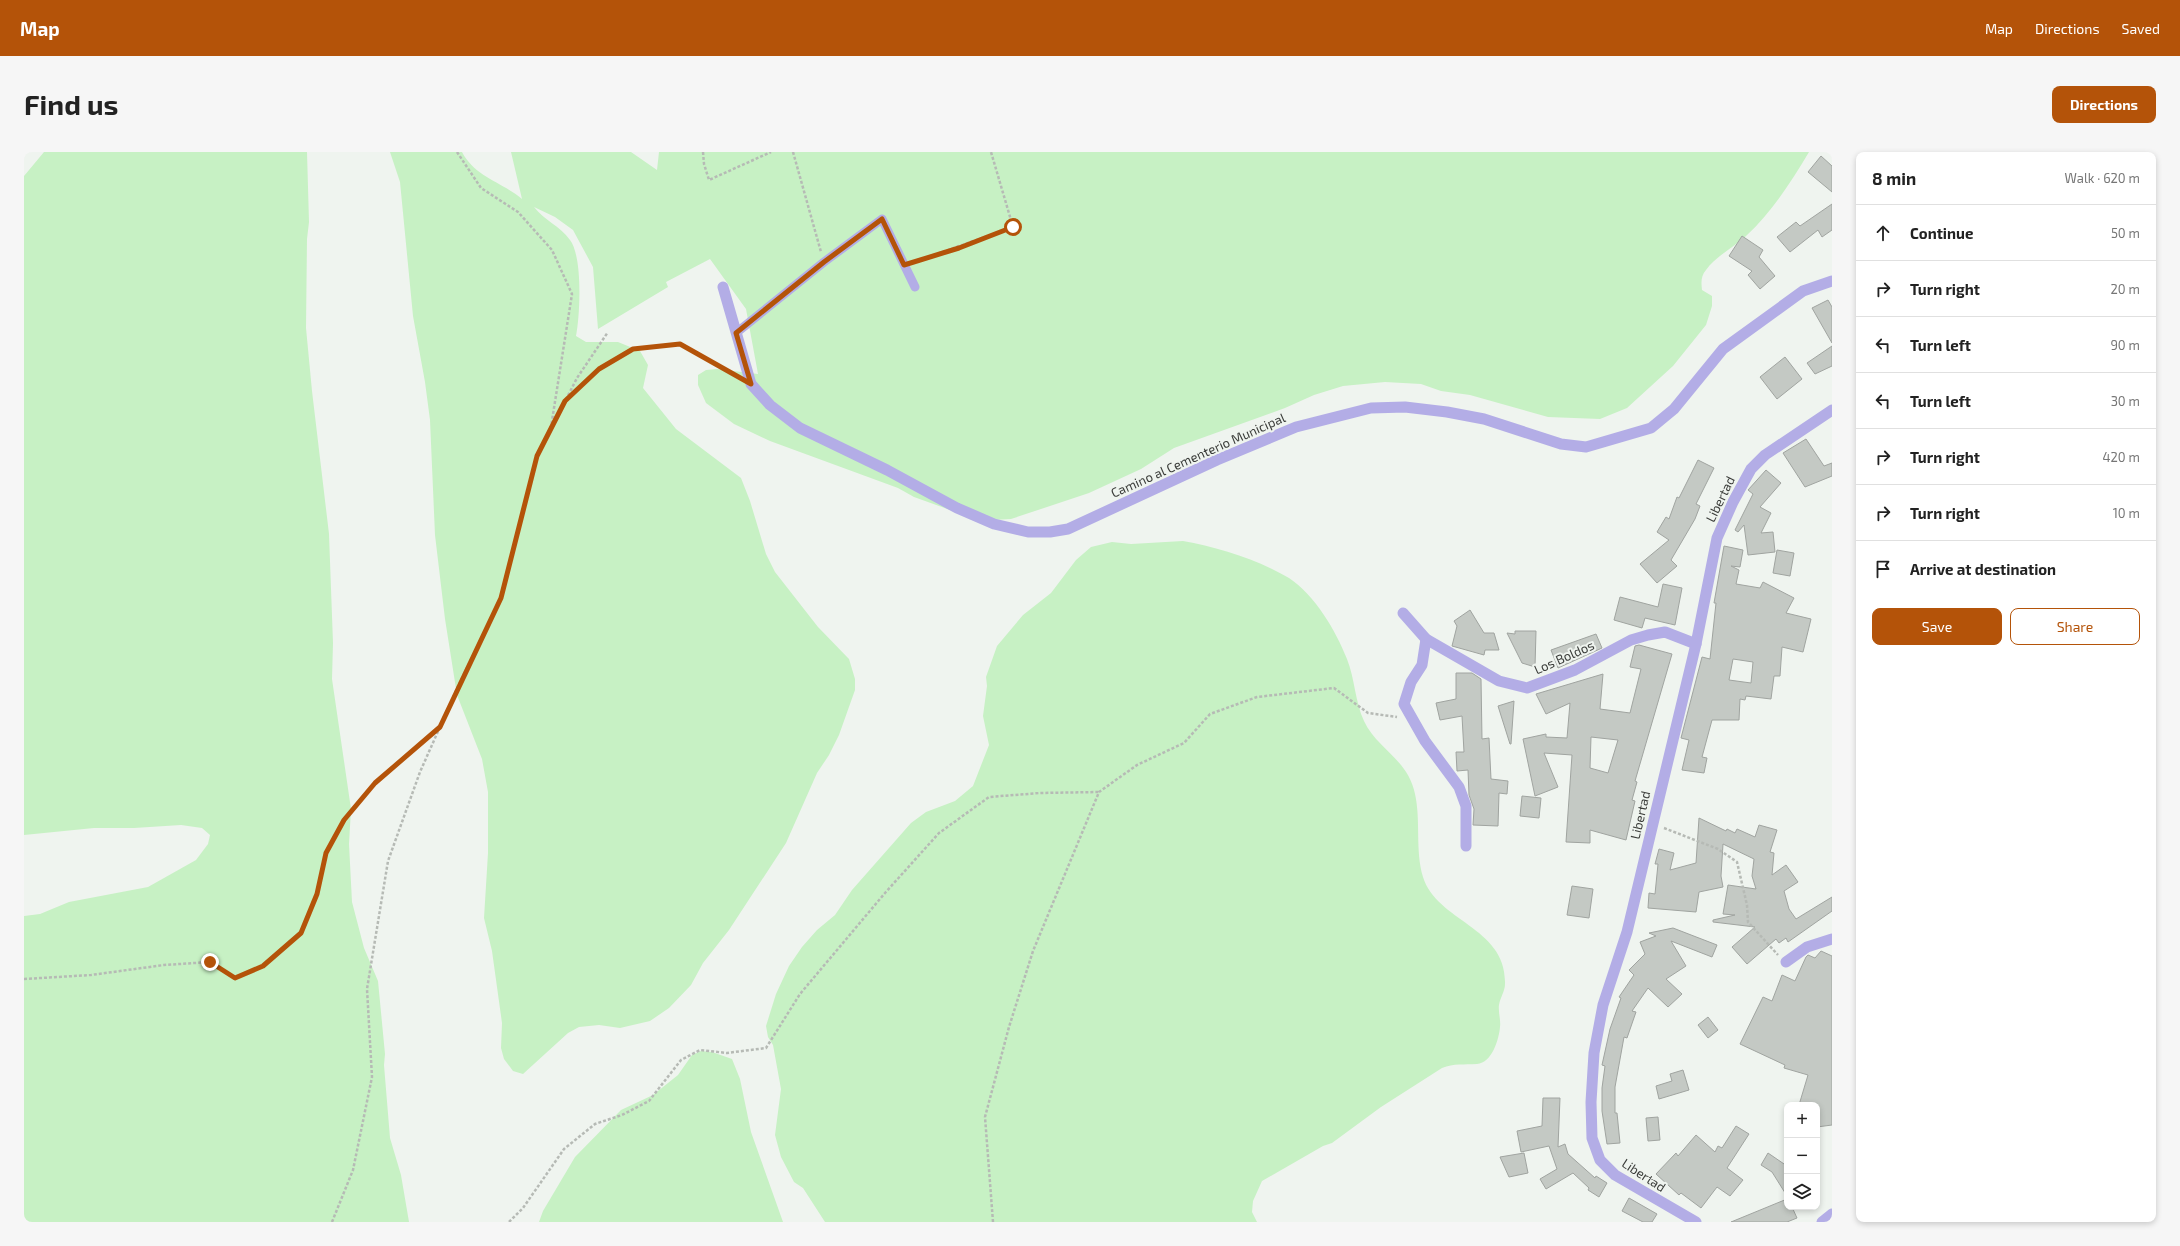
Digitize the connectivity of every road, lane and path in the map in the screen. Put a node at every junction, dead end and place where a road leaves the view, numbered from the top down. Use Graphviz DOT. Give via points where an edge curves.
graph roads {
  1 [pos="457,152"];
  2 [pos="703,152"];
  3 [pos="771,152"];
  4 [pos="793,152"];
  5 [pos="991,152"];
  6 [pos="824,262"];
  7 [pos="904,265"];
  8 [pos="1832,281"];
  9 [pos="723,287"];
  10 [pos="914,287"];
  11 [pos="608,332"];
  12 [pos="736,333"];
  13 [pos="751,384"];
  14 [pos="565,401"];
  15 [pos="1832,410"];
  16 [pos="550,430"];
  17 [pos="1403,613"];
  18 [pos="1426,639"];
  19 [pos="1696,644"];
  20 [pos="1411,719"];
  21 [pos="440,727"];
  22 [pos="1099,792"];
  23 [pos="1652,823"];
  24 [pos="1466,846"];
  25 [pos="1832,940"];
  26 [pos="1786,962"];
  27 [pos="24,979"];
  28 [pos="1832,1214"];
  29 [pos="332,1222"];
  30 [pos="509,1222"];
  31 [pos="993,1222"];
  32 [pos="1696,1222"];
  33 [pos="1822,1222"];
  1 -- 16 [label="path" via="481,188 518,212 552,250 572,294"];
  2 -- 3 [label="path" via="709,180"];
  4 -- 6 [label="path"];
  5 -- 7 [label="path" via="1013,227 959,248"];
  6 -- 7 [label="street" via="882,219"];
  6 -- 12 [label="street"];
  7 -- 10 [label="street"];
  8 -- 13 [label="street, Camino al Cementerio Municipal" via="1803,292 1723,349 1674,409 1651,428 1586,447 1561,444 1484,419 1448,412 1405,407 1371,408 1296,427 1217,460 1068,529 1050,532 1028,532 994,524 957,508 887,470 800,428 770,405"];
  9 -- 12 [label="street, Camino al Cementerio Municipal"];
  11 -- 14 [label="path" via="576,378"];
  12 -- 13 [label="street, Camino al Cementerio Municipal"];
  13 -- 14 [label="path" via="680,344 633,349 599,369"];
  14 -- 16 [label="path"];
  15 -- 19 [label="street, Libertad" via="1765,455 1751,469 1717,538"];
  16 -- 21 [label="path" via="537,456 501,598"];
  17 -- 18 [label="street, Los Boldos"];
  18 -- 19 [label="street, Los Boldos" via="1499,682 1527,688 1575,670 1631,640 1648,635 1665,632"];
  18 -- 20 [label="street" via="1422,665 1411,682 1404,704"];
  19 -- 23 [label="street, Libertad"];
  20 -- 22 [label="path" via="1368,714 1334,688 1257,697 1210,714 1184,743 1137,765"];
  20 -- 24 [label="street" via="1424,741 1459,786 1466,806"];
  21 -- 27 [label="path" via="375,783 344,820 326,853 317,894 301,933 263,966 235,978 210,962 164,965 91,975"];
  21 -- 29 [label="path" via="420,772 388,861 367,989 372,1077 353,1170"];
  22 -- 30 [label="path" via="1040,792 989,797 939,833 800,994 766,1048 727,1053 700,1050 681,1060 649,1100 622,1115 595,1124 564,1149 523,1208"];
  22 -- 31 [label="path" via="1032,951 985,1117"];
  23 -- 26 [label="path" via="1718,849 1737,862 1746,898 1748,922"];
  23 -- 32 [label="street, Libertad" via="1627,932 1603,1005 1596,1040 1591,1102 1592,1138 1600,1160 1615,1175"];
  25 -- 26 [label="street" via="1807,947"];
  28 -- 33 [label="street"];
}
